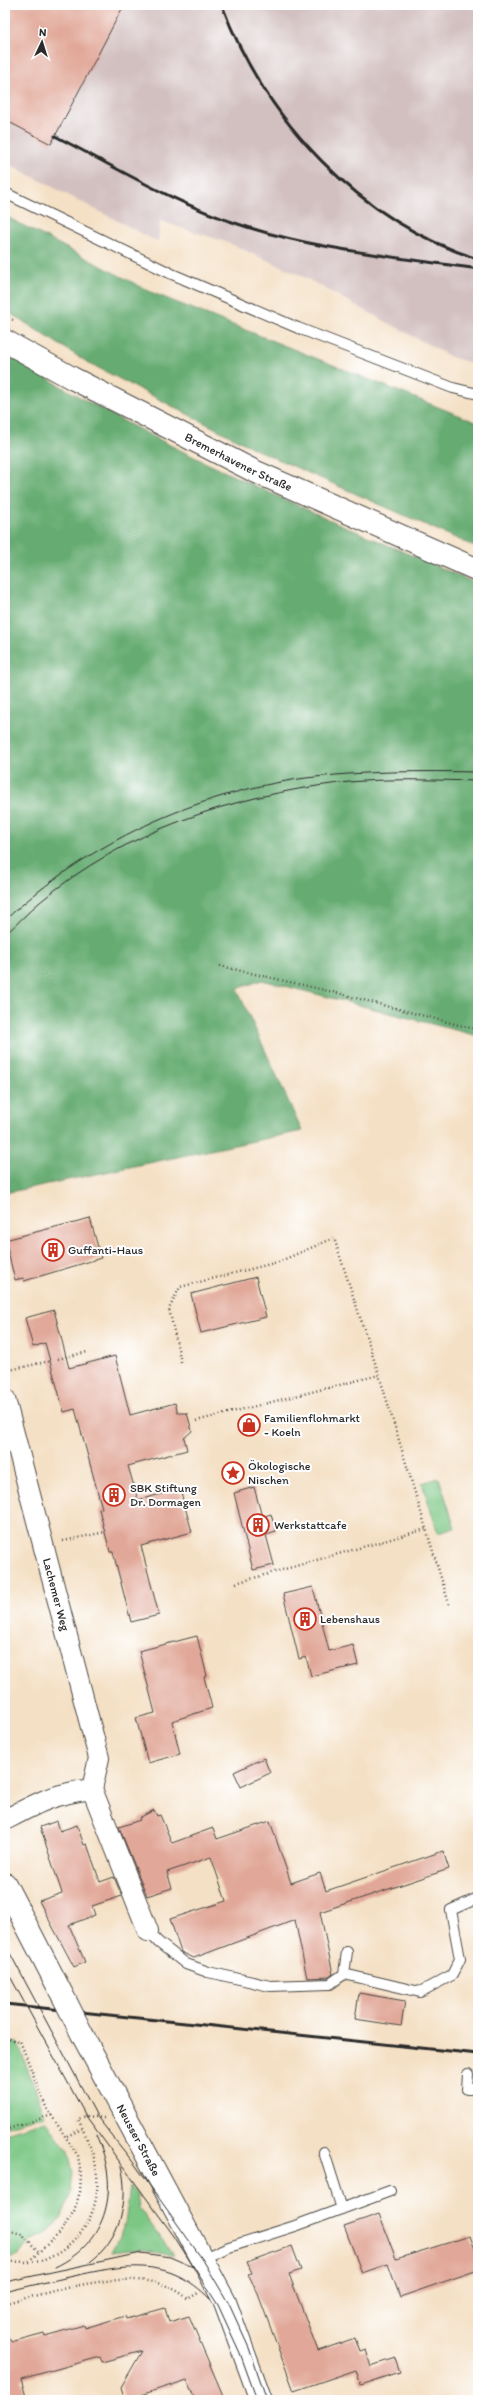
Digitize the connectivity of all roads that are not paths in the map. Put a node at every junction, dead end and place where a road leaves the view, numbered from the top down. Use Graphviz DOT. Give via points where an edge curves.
graph roads {
  1 [pos="5,193"];
  2 [pos="5,342"];
  3 [pos="478,394"];
  4 [pos="478,570"];
  5 [pos="5,1399"];
  6 [pos="92,1790"];
  7 [pos="5,1820"];
  8 [pos="5,1884"];
  9 [pos="478,1898"];
  10 [pos="148,1931"];
  11 [pos="346,1952"];
  12 [pos="344,1974"];
  13 [pos="468,2074"];
  14 [pos="478,2089"];
  15 [pos="324,2152"];
  16 [pos="390,2190"];
  17 [pos="342,2209"];
  18 [pos="202,2259"];
  19 [pos="261,2400"];
  1 -- 3 [label="lane" via="172,274 298,328 453,388"];
  2 -- 4 [label="main road, Bremerhavener Straße" via="254,471"];
  5 -- 6 [label="street, Lachemer Weg" via="98,1758"];
  6 -- 7 [label="street" via="63,1793 44,1799"];
  6 -- 10 [label="street"];
  8 -- 18 [label="main road, Neusser Straße, bridge"];
  9 -- 12 [label="lane" via="451,1910 460,1959 452,1975 420,1992"];
  10 -- 12 [label="lane" via="186,1964 262,1984 330,1984"];
  11 -- 12 [label="lane"];
  13 -- 14 [label="lane" via="467,2089"];
  15 -- 17 [label="lane"];
  16 -- 17 [label="lane"];
  17 -- 18 [label="lane" via="226,2248"];
  18 -- 19 [label="main road, Neusser Straße" via="225,2302"];
}
